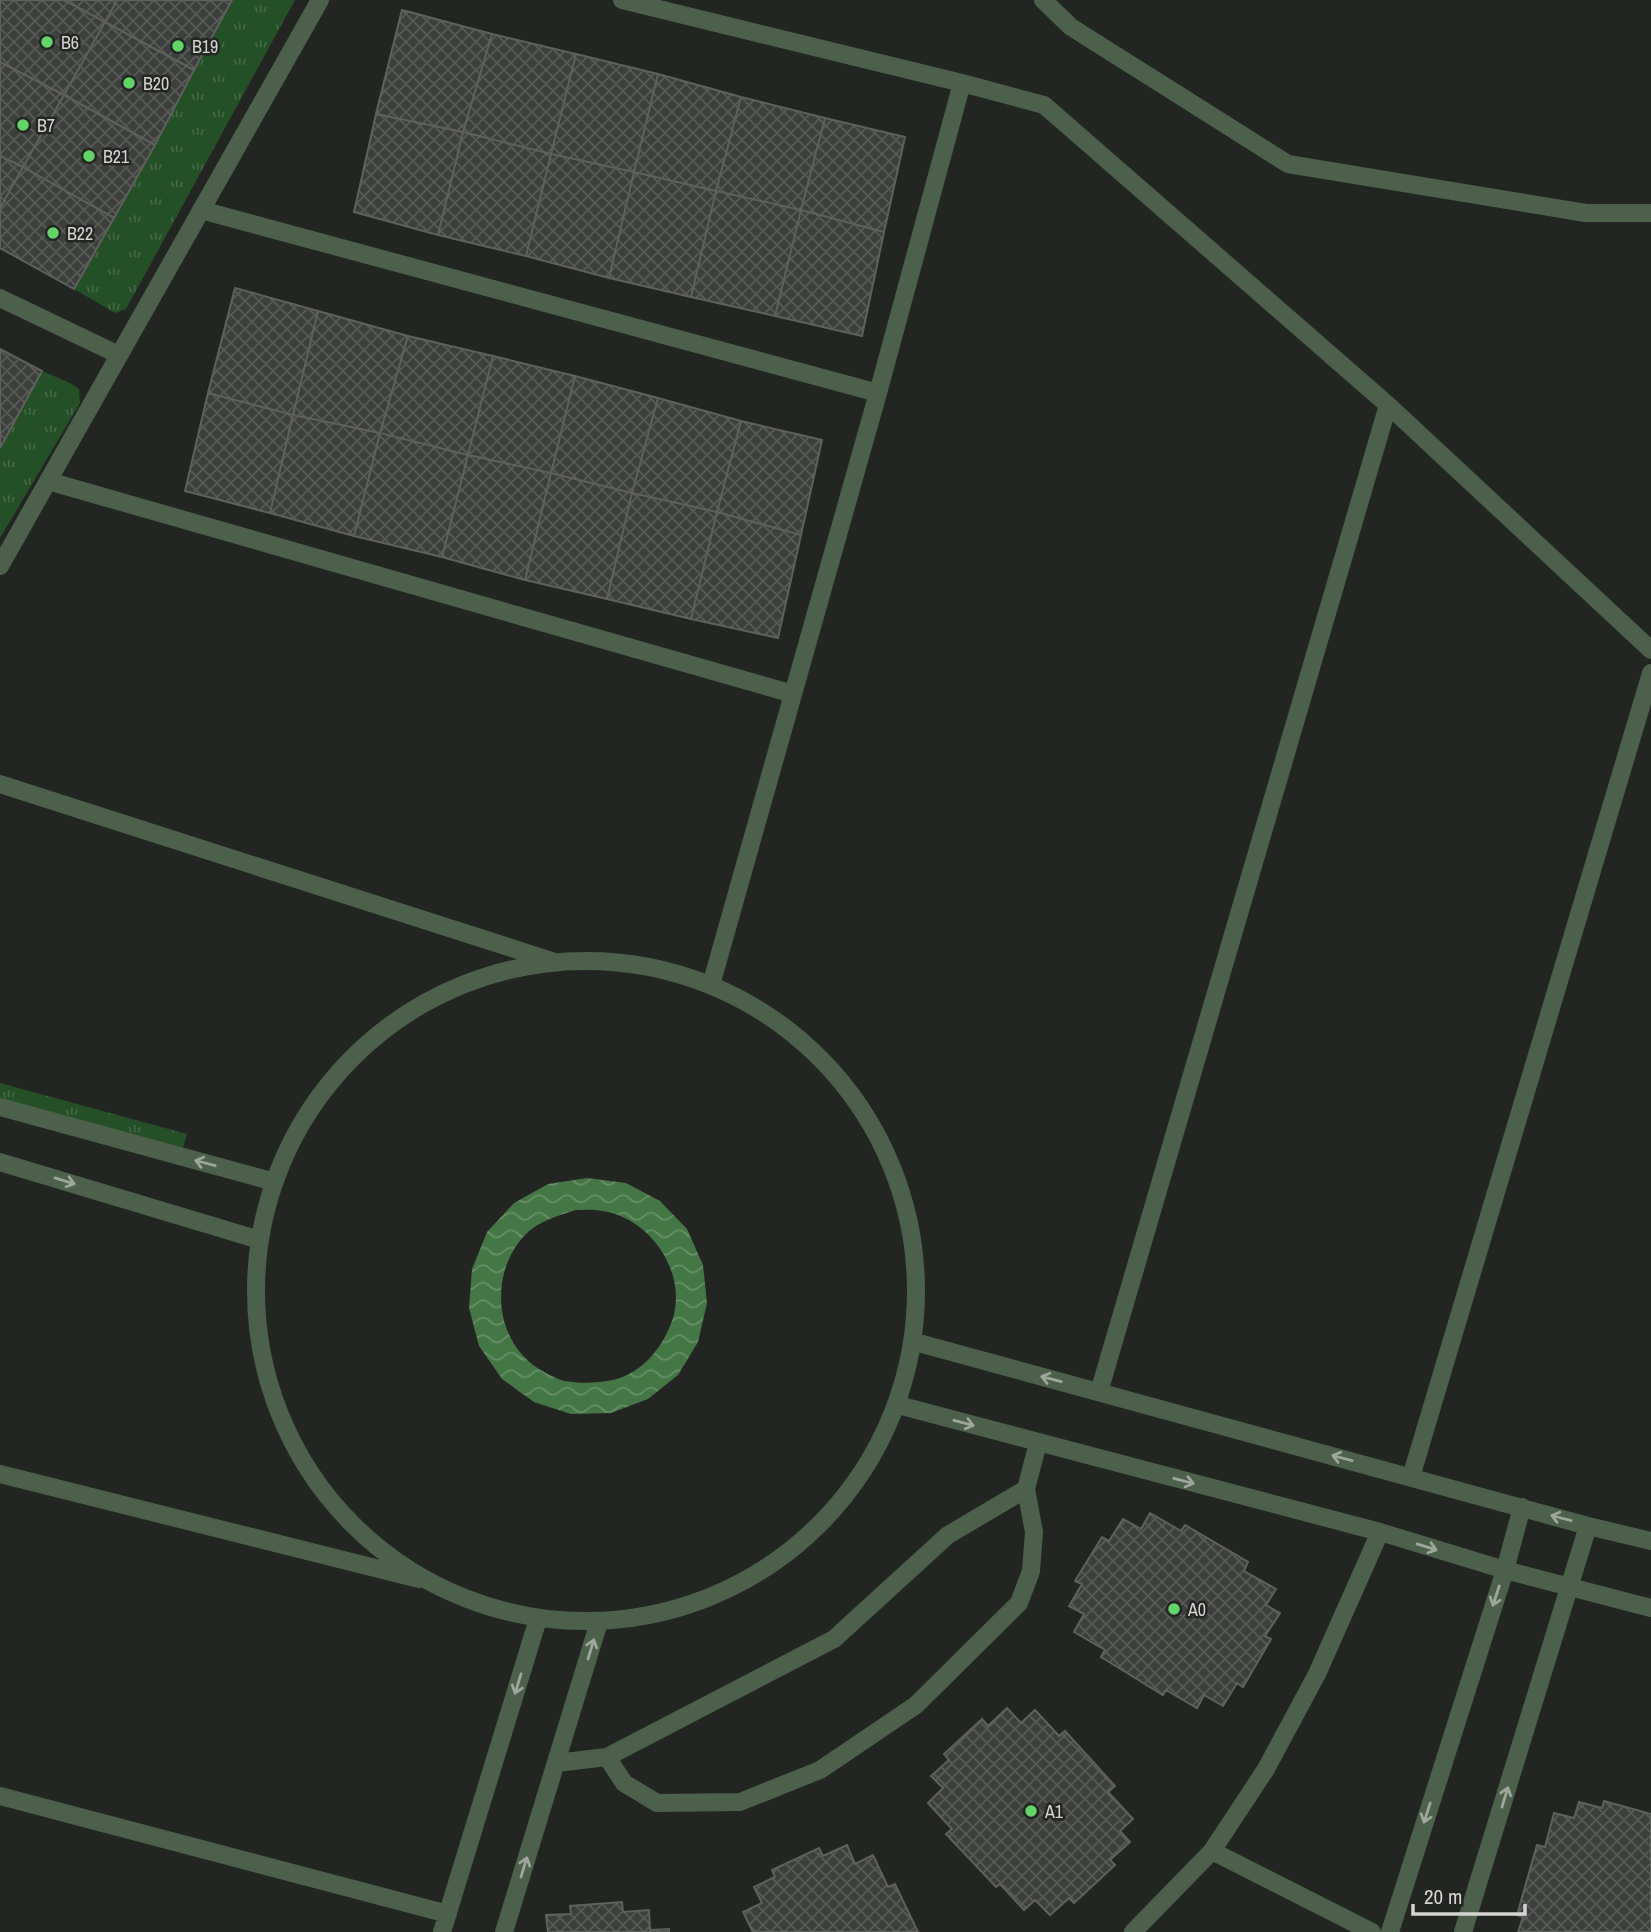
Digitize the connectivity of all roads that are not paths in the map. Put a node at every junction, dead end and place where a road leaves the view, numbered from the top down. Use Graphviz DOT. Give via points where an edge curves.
graph roads {
  1 [pos="320,0"];
  2 [pos="622,0"];
  3 [pos="1043,0"];
  4 [pos="962,83"];
  5 [pos="201,210"];
  6 [pos="1651,213"];
  7 [pos="0,298"];
  8 [pos="119,355"];
  9 [pos="878,393"];
  10 [pos="1388,405"];
  11 [pos="48,481"];
  12 [pos="0,566"];
  13 [pos="1651,650"];
  14 [pos="1651,673"];
  15 [pos="793,694"];
  16 [pos="0,784"];
  17 [pos="552,961"];
  18 [pos="711,985"];
  19 [pos="0,1107"];
  20 [pos="0,1162"];
  21 [pos="271,1181"];
  22 [pos="257,1239"];
  23 [pos="915,1342"];
  24 [pos="1099,1392"];
  25 [pos="898,1405"];
  26 [pos="1038,1443"];
  27 [pos="0,1474"];
  28 [pos="1410,1477"];
  29 [pos="1026,1489"];
  30 [pos="1522,1507"];
  31 [pos="1588,1525"];
  32 [pos="1380,1532"];
  33 [pos="1651,1541"];
  34 [pos="1505,1570"];
  35 [pos="429,1582"];
  36 [pos="1570,1587"];
  37 [pos="1651,1608"];
  38 [pos="538,1619"];
  39 [pos="599,1622"];
  40 [pos="607,1757"];
  41 [pos="556,1763"];
  42 [pos="0,1796"];
  43 [pos="1212,1851"];
  44 [pos="448,1914"];
  45 [pos="442,1932"];
  46 [pos="504,1932"];
  47 [pos="1133,1932"];
  48 [pos="1371,1932"];
  49 [pos="1390,1932"];
  50 [pos="1463,1932"];
  1 -- 5 [label="street"];
  2 -- 4 [label="street"];
  3 -- 6 [label="street" via="1071,27 1288,164 1586,213"];
  4 -- 9 [label="street"];
  4 -- 10 [label="street" via="1044,105"];
  5 -- 8 [label="street"];
  5 -- 9 [label="street"];
  7 -- 8 [label="street"];
  8 -- 11 [label="street"];
  9 -- 15 [label="street"];
  10 -- 13 [label="street"];
  10 -- 24 [label="street"];
  11 -- 12 [label="street"];
  11 -- 15 [label="street"];
  14 -- 28 [label="street"];
  15 -- 18 [label="street"];
  16 -- 17 [label="street"];
  17 -- 18 [label="street" via="613,960 674,971"];
  17 -- 21 [label="street" via="460,984 380,1030 315,1098"];
  18 -- 23 [label="street" via="731,993 817,1053 881,1138 914,1237"];
  21 -- 19 [label="street, one-way"];
  20 -- 22 [label="street, one-way"];
  21 -- 22 [label="street"];
  22 -- 35 [label="street" via="257,1344 290,1443 352,1527"];
  24 -- 23 [label="street, one-way"];
  23 -- 25 [label="street"];
  28 -- 24 [label="street, one-way"];
  25 -- 26 [label="street, one-way"];
  25 -- 39 [label="street" via="863,1475 812,1534 781,1557 749,1580 676,1610"];
  26 -- 29 [label="street"];
  26 -- 32 [label="street, one-way"];
  27 -- 35 [label="street"];
  28 -- 30 [label="street"];
  29 -- 40 [label="street" via="948,1535 834,1639"];
  29 -- 40 [label="street" via="1034,1532 1031,1571 1019,1603 916,1705 820,1770 740,1802 657,1803 624,1783"];
  31 -- 30 [label="street, one-way"];
  30 -- 34 [label="street"];
  31 -- 33 [label="street"];
  31 -- 36 [label="street"];
  32 -- 34 [label="street, one-way"];
  32 -- 43 [label="street" via="1317,1674 1266,1769"];
  34 -- 36 [label="street"];
  34 -- 49 [label="street, one-way"];
  35 -- 38 [label="street"];
  36 -- 37 [label="street"];
  50 -- 36 [label="street, one-way"];
  38 -- 39 [label="street"];
  38 -- 44 [label="street, one-way"];
  41 -- 39 [label="street, one-way"];
  40 -- 41 [label="street"];
  46 -- 41 [label="street, one-way"];
  42 -- 44 [label="street"];
  43 -- 47 [label="street"];
  43 -- 48 [label="street"];
  44 -- 45 [label="street"];
}
